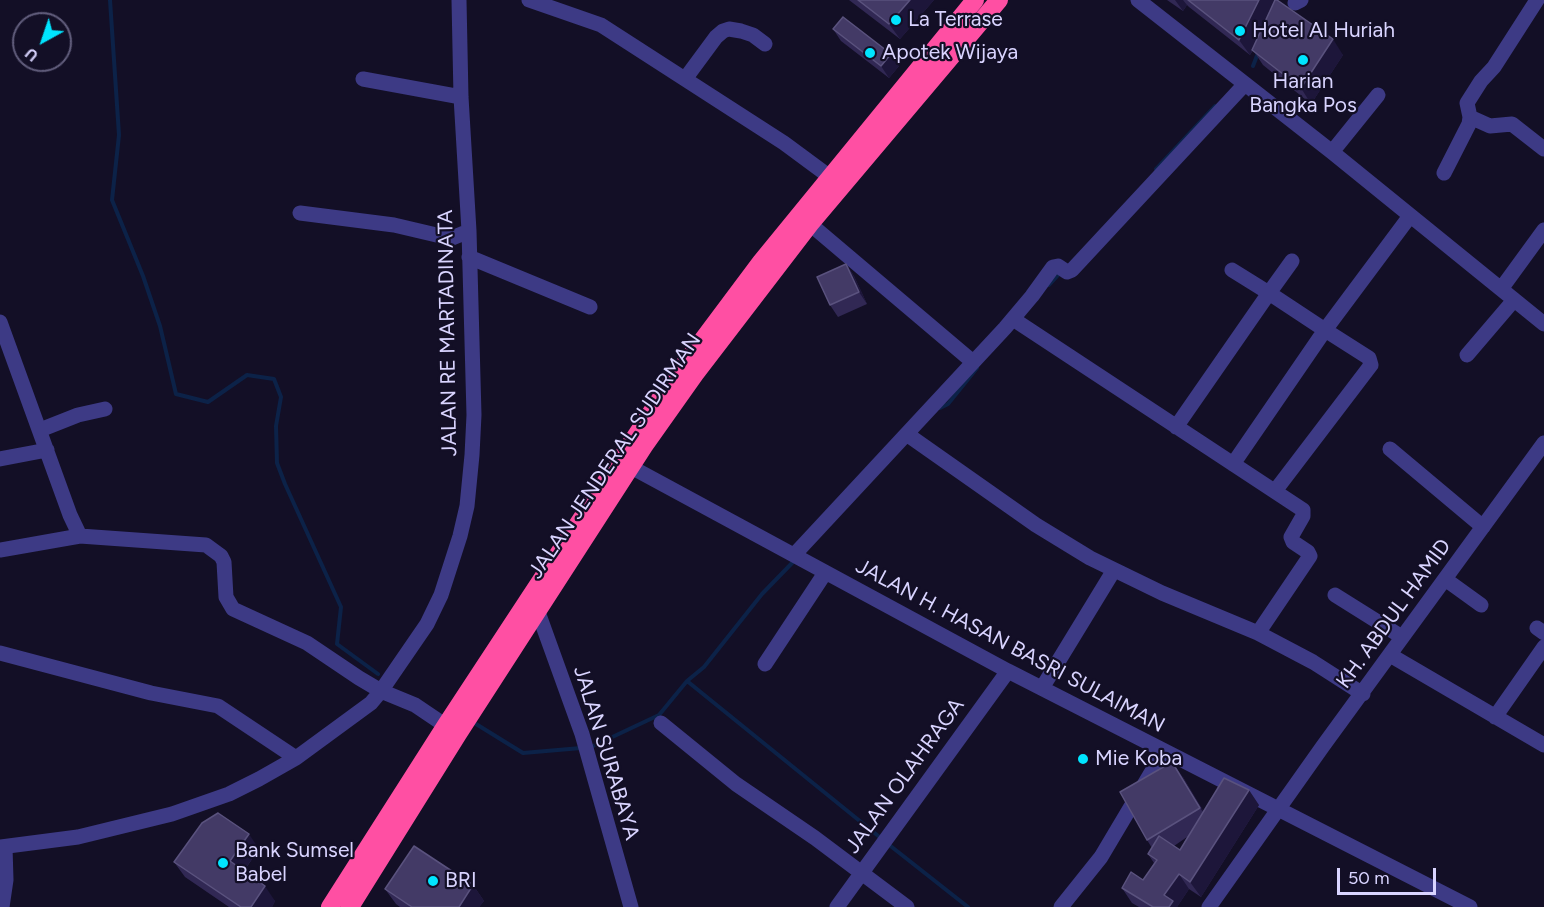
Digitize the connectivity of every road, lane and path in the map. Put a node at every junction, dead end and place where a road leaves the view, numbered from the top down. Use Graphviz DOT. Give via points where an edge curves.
graph roads {
  1 [pos="459,0"];
  2 [pos="529,0"];
  3 [pos="975,0"];
  4 [pos="999,0"];
  5 [pos="1138,0"];
  6 [pos="1537,0"];
  7 [pos="765,44"];
  8 [pos="363,79"];
  9 [pos="685,79"];
  10 [pos="1245,84"];
  11 [pos="1378,95"];
  12 [pos="461,97"];
  13 [pos="1470,117"];
  14 [pos="1544,149"];
  15 [pos="1332,153"];
  16 [pos="1444,173"];
  17 [pos="830,177"];
  18 [pos="300,213"];
  19 [pos="1410,216"];
  20 [pos="810,224"];
  21 [pos="1544,230"];
  22 [pos="469,231"];
  23 [pos="469,257"];
  24 [pos="1292,261"];
  25 [pos="1232,270"];
  26 [pos="1501,289"];
  27 [pos="1269,293"];
  28 [pos="1514,300"];
  29 [pos="590,307"];
  30 [pos="1017,321"];
  31 [pos="0,322"];
  32 [pos="1544,324"];
  33 [pos="1325,330"];
  34 [pos="5,349"];
  35 [pos="1467,356"];
  36 [pos="973,362"];
  37 [pos="105,409"];
  38 [pos="1176,428"];
  39 [pos="40,430"];
  40 [pos="911,437"];
  41 [pos="1544,443"];
  42 [pos="1390,449"];
  43 [pos="47,450"];
  44 [pos="0,459"];
  45 [pos="1233,464"];
  46 [pos="631,467"];
  47 [pos="1275,491"];
  48 [pos="1483,526"];
  49 [pos="80,536"];
  50 [pos="0,550"];
  51 [pos="797,557"];
  52 [pos="1113,570"];
  53 [pos="825,573"];
  54 [pos="1445,579"];
  55 [pos="1335,595"];
  56 [pos="1481,605"];
  57 [pos="538,612"];
  58 [pos="1258,633"];
  59 [pos="1402,637"];
  60 [pos="1544,647"];
  61 [pos="0,653"];
  62 [pos="1390,655"];
  63 [pos="765,664"];
  64 [pos="1008,671"];
  65 [pos="1042,688"];
  66 [pos="381,691"];
  67 [pos="1363,694"];
  68 [pos="1495,717"];
  69 [pos="661,723"];
  70 [pos="452,729"];
  71 [pos="1544,745"];
  72 [pos="1164,751"];
  73 [pos="296,758"];
  74 [pos="1279,809"];
  75 [pos="3,847"];
  76 [pos="860,873"];
  77 [pos="2,907"];
  78 [pos="330,907"];
  79 [pos="350,907"];
  80 [pos="632,907"];
  81 [pos="837,907"];
  82 [pos="907,907"];
  83 [pos="1061,907"];
  84 [pos="1209,907"];
  85 [pos="1468,907"];
  1 -- 12 [label="street, JALAN RE MARTADINATA"];
  2 -- 9 [label="street" via="601,25"];
  3 -- 17 [label="highway, JALAN JENDERAL SUDIRMAN"];
  4 -- 20 [label="highway, JALAN JENDERAL SUDIRMAN"];
  5 -- 10 [label="street"];
  6 -- 13 [label="street" via="1467,103"];
  7 -- 9 [label="street" via="741,31 723,31"];
  8 -- 12 [label="street"];
  9 -- 17 [label="street"];
  10 -- 15 [label="street"];
  10 -- 30 [label="street" via="1073,268 1054,266 1050,270"];
  11 -- 15 [label="street"];
  12 -- 22 [label="street, JALAN RE MARTADINATA"];
  13 -- 14 [label="street" via="1490,126 1512,124"];
  13 -- 16 [label="street"];
  15 -- 19 [label="street"];
  17 -- 70 [label="highway, JALAN JENDERAL SUDIRMAN" via="672,381"];
  18 -- 22 [label="street" via="401,226 445,237"];
  19 -- 26 [label="street"];
  19 -- 33 [label="street"];
  20 -- 36 [label="street"];
  20 -- 46 [label="highway, JALAN JENDERAL SUDIRMAN" via="695,374"];
  21 -- 26 [label="street"];
  22 -- 23 [label="street, JALAN RE MARTADINATA"];
  23 -- 29 [label="street"];
  23 -- 66 [label="street, JALAN RE MARTADINATA" via="474,415 467,506 441,595 427,624"];
  24 -- 27 [label="street"];
  25 -- 27 [label="street"];
  26 -- 28 [label="street"];
  27 -- 33 [label="street"];
  27 -- 38 [label="street"];
  28 -- 32 [label="street"];
  28 -- 35 [label="street"];
  30 -- 36 [label="street"];
  30 -- 38 [label="street"];
  31 -- 34 [label="street"];
  33 -- 45 [label="street"];
  33 -- 47 [label="street" via="1369,358 1371,365"];
  34 -- 39 [label="street"];
  36 -- 40 [label="street"];
  37 -- 39 [label="street"];
  38 -- 45 [label="street"];
  39 -- 43 [label="street"];
  40 -- 51 [label="street"];
  40 -- 52 [label="street" via="1036,525"];
  41 -- 48 [label="street, KH. ABDUL HAMID"];
  42 -- 48 [label="street"];
  43 -- 44 [label="street"];
  43 -- 49 [label="street"];
  45 -- 47 [label="street"];
  46 -- 51 [label="street, JALAN H. HASAN BASRI SULAIMAN"];
  46 -- 57 [label="highway, JALAN JENDERAL SUDIRMAN"];
  47 -- 58 [label="street" via="1304,511 1291,537 1310,556"];
  48 -- 54 [label="street, KH. ABDUL HAMID"];
  49 -- 50 [label="street"];
  49 -- 66 [label="street" via="206,545 224,562 225,597 233,609 307,643"];
  51 -- 53 [label="street, JALAN H. HASAN BASRI SULAIMAN"];
  52 -- 58 [label="street"];
  52 -- 65 [label="street"];
  53 -- 63 [label="street"];
  53 -- 64 [label="street, JALAN H. HASAN BASRI SULAIMAN"];
  54 -- 56 [label="street"];
  54 -- 59 [label="street, KH. ABDUL HAMID"];
  55 -- 59 [label="street"];
  57 -- 70 [label="highway, JALAN JENDERAL SUDIRMAN"];
  57 -- 80 [label="street, JALAN SURABAYA" via="582,734"];
  58 -- 67 [label="street"];
  59 -- 62 [label="street, KH. ABDUL HAMID"];
  60 -- 68 [label="street"];
  61 -- 73 [label="street" via="218,706"];
  62 -- 67 [label="street, KH. ABDUL HAMID"];
  62 -- 68 [label="street"];
  64 -- 65 [label="street, JALAN H. HASAN BASRI SULAIMAN"];
  64 -- 76 [label="street, JALAN OLAHRAGA"];
  65 -- 72 [label="street, JALAN H. HASAN BASRI SULAIMAN"];
  66 -- 70 [label="street" via="415,705"];
  66 -- 73 [label="street, JALAN RE MARTADINATA" via="371,703"];
  67 -- 74 [label="street, KH. ABDUL HAMID"];
  68 -- 71 [label="street"];
  69 -- 76 [label="street" via="736,784"];
  70 -- 78 [label="highway, JALAN JENDERAL SUDIRMAN"];
  70 -- 79 [label="highway, JALAN JENDERAL SUDIRMAN"];
  72 -- 74 [label="street, JALAN H. HASAN BASRI SULAIMAN"];
  72 -- 83 [label="street" via="1101,857"];
  73 -- 75 [label="street, JALAN RE MARTADINATA" via="229,794 172,814 78,837"];
  74 -- 84 [label="street, KH. ABDUL HAMID"];
  74 -- 85 [label="street, JALAN H. HASAN BASRI SULAIMAN"];
  75 -- 77 [label="street" via="6,880"];
  76 -- 81 [label="street, JALAN OLAHRAGA"];
  76 -- 82 [label="street"];
}
